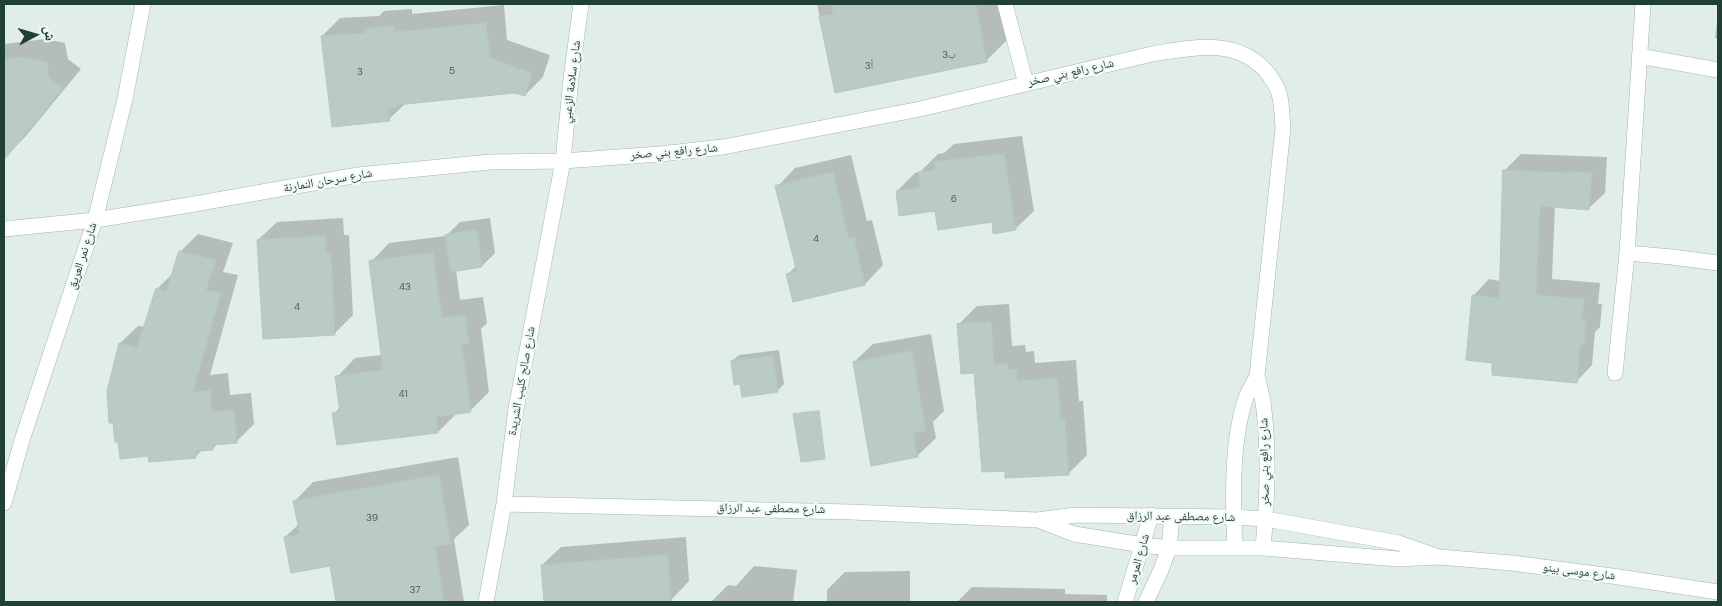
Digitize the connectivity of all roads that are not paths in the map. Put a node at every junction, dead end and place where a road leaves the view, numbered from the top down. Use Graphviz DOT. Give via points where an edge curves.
graph roads {
  1 [pos="143,4"];
  2 [pos="582,4"];
  3 [pos="1005,4"];
  4 [pos="1643,4"];
  5 [pos="1639,56"];
  6 [pos="1718,70"];
  7 [pos="1026,84"];
  8 [pos="563,161"];
  9 [pos="95,220"];
  10 [pos="4,229"];
  11 [pos="1627,253"];
  12 [pos="1718,263"];
  13 [pos="1615,373"];
  14 [pos="1257,376"];
  15 [pos="4,503"];
  16 [pos="504,504"];
  17 [pos="1151,516"];
  18 [pos="1172,516"];
  19 [pos="1234,517"];
  20 [pos="1037,520"];
  21 [pos="1266,520"];
  22 [pos="1143,546"];
  23 [pos="1169,548"];
  24 [pos="1235,548"];
  25 [pos="1263,548"];
  26 [pos="1439,557"];
  27 [pos="1718,592"];
  28 [pos="486,602"];
  29 [pos="1126,602"];
  30 [pos="1146,602"];
  1 -- 9 [label="street, شارع نمر العريق" via="125,99"];
  2 -- 8 [label="street, شارع سلامة الزعبي"];
  3 -- 7 [label="street"];
  4 -- 5 [label="street"];
  5 -- 6 [label="street"];
  5 -- 11 [label="street"];
  7 -- 8 [label="street, شارع رافع بني صخر" via="920,109 723,147"];
  7 -- 14 [label="street, شارع رافع بني صخر" via="1188,48 1217,47 1242,52 1270,75 1280,95 1283,128"];
  8 -- 9 [label="street, شارع سرحان النمارنة" via="490,162 358,175"];
  8 -- 16 [label="street, شارع صالح كليب الشريدة" via="516,409"];
  9 -- 10 [label="street, شارع سرحان النمارنة"];
  9 -- 15 [label="street, شارع نمر العريق"];
  11 -- 12 [label="street"];
  11 -- 13 [label="street"];
  14 -- 19 [label="street, شارع رافع بني صخر" via="1244,403 1236,443"];
  14 -- 21 [label="street, شارع رافع بني صخر" via="1264,410"];
  16 -- 20 [label="street, شارع مصطفى عبد الرزاق"];
  16 -- 28 [label="street, شارع صالح كليب الشريدة"];
  17 -- 18 [label="street, شارع مصطفى عبد الرزاق"];
  17 -- 20 [label="street, شارع مصطفى عبد الرزاق" via="1076,515"];
  17 -- 22 [label="street, شارع المرمر"];
  18 -- 19 [label="street, شارع مصطفى عبد الرزاق"];
  18 -- 23 [label="street, شارع المرمر"];
  19 -- 21 [label="street, شارع مصطفى عبد الرزاق"];
  19 -- 24 [label="street, شارع رافع بني صخر"];
  20 -- 22 [label="street, شارع مصطفى عبد الرزاق" via="1074,534"];
  21 -- 25 [label="street, شارع رافع بني صخر"];
  21 -- 26 [label="street, شارع موسى بينو" via="1399,544"];
  22 -- 23 [label="street, شارع مصطفى عبد الرزاق"];
  22 -- 29 [label="street, شارع المرمر"];
  23 -- 24 [label="street, شارع مصطفى عبد الرزاق"];
  23 -- 30 [label="street, شارع المرمر"];
  24 -- 25 [label="street, شارع مصطفى عبد الرزاق"];
  25 -- 26 [label="street, شارع موسى بينو" via="1398,559"];
  26 -- 27 [label="street, شارع موسى بينو" via="1512,563"];
}
